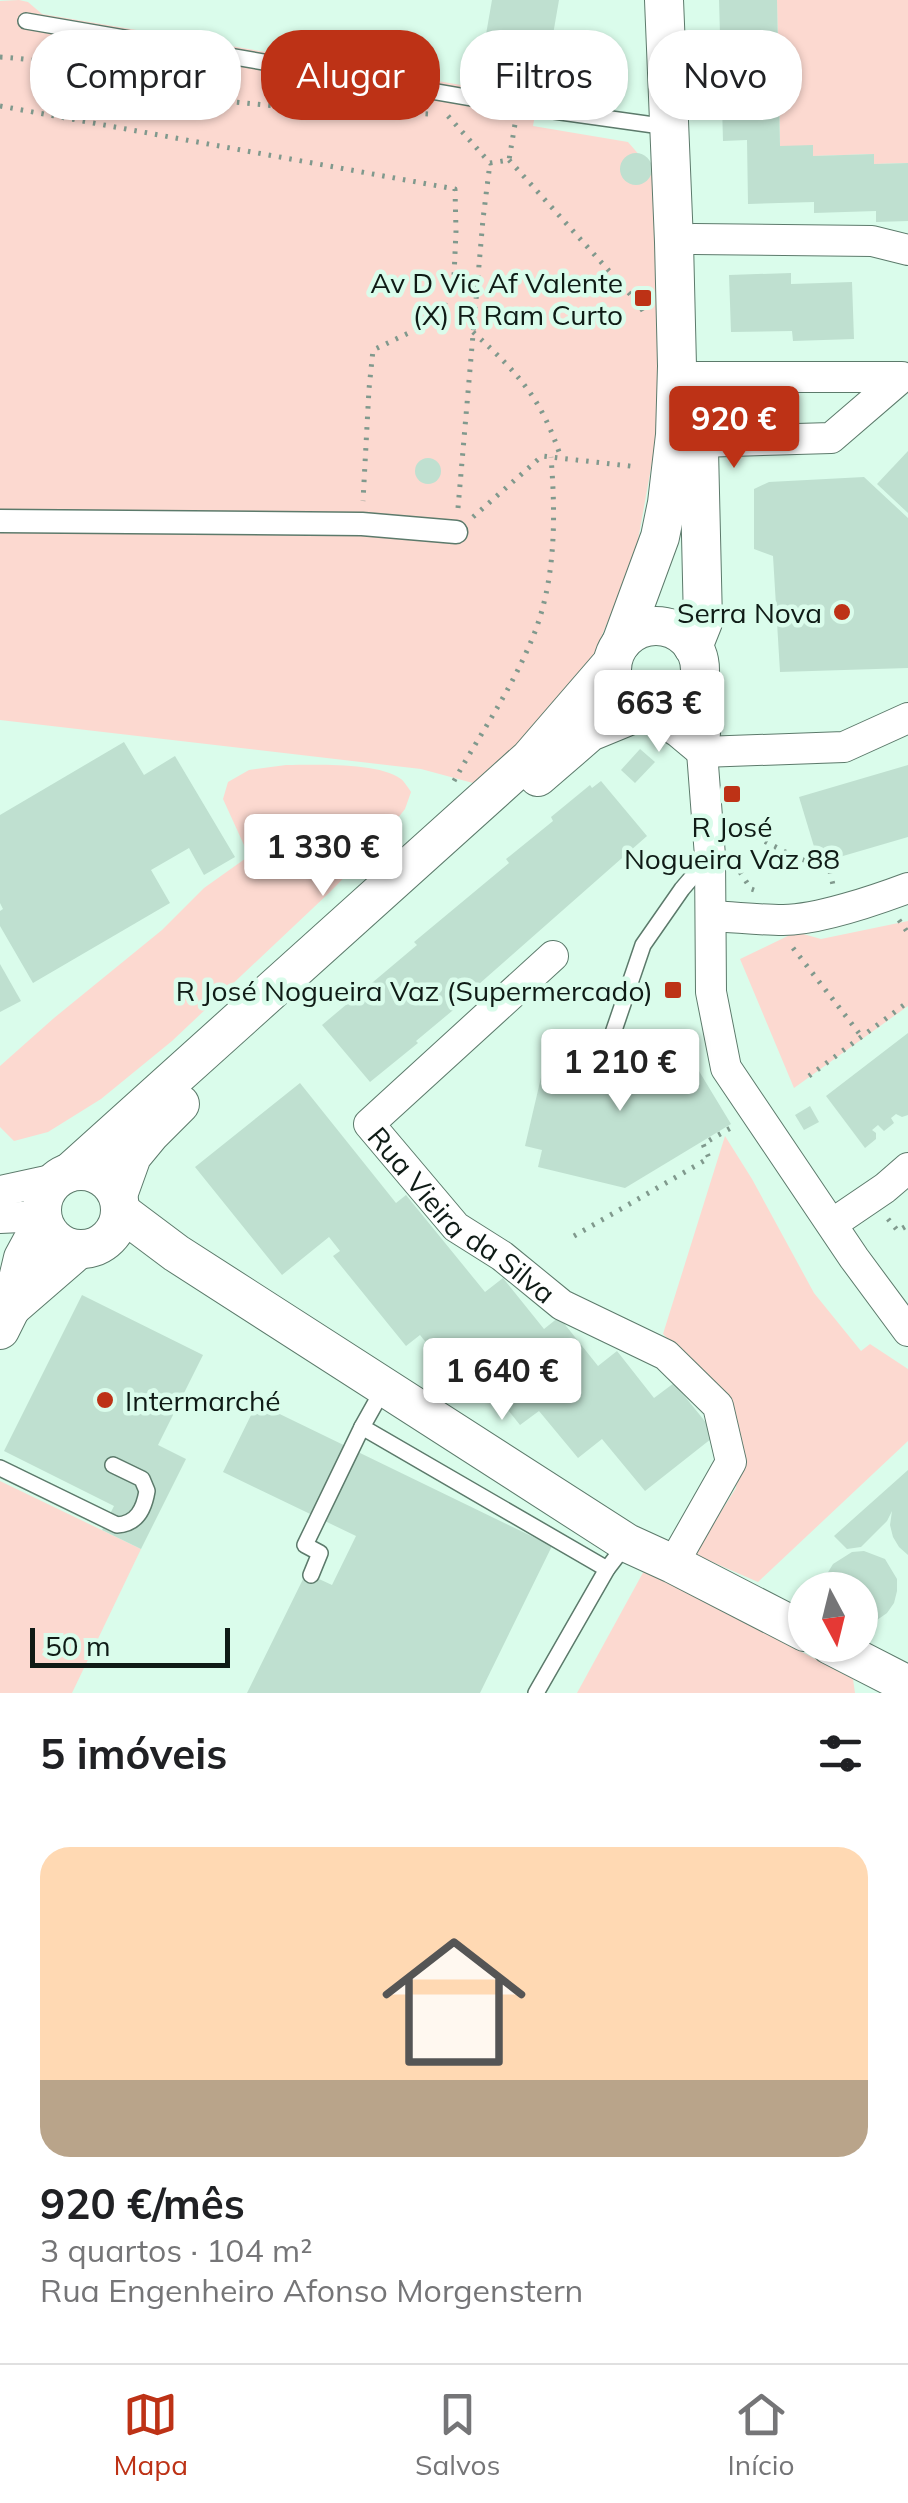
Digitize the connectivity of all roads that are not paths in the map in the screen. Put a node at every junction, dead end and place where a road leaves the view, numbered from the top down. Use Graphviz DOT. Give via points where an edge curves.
graph roads {
  1 [pos="664,0"];
  2 [pos="683,0"];
  3 [pos="26,21"];
  4 [pos="670,128"];
  5 [pos="694,240"];
  6 [pos="908,250"];
  7 [pos="905,373"];
  8 [pos="697,377"];
  9 [pos="699,442"];
  10 [pos="0,520"];
  11 [pos="456,532"];
  12 [pos="616,653"];
  13 [pos="695,666"];
  14 [pos="645,712"];
  15 [pos="908,718"];
  16 [pos="702,752"];
  17 [pos="710,856"];
  18 [pos="908,888"];
  19 [pos="711,916"];
  20 [pos="553,956"];
  21 [pos="612,1036"];
  22 [pos="908,1168"];
  23 [pos="63,1176"];
  24 [pos="0,1190"];
  25 [pos="0,1218"];
  26 [pos="43,1218"];
  27 [pos="105,1224"];
  28 [pos="832,1224"];
  29 [pos="5,1319"];
  30 [pos="908,1331"];
  31 [pos="376,1402"];
  32 [pos="362,1426"];
  33 [pos="113,1465"];
  34 [pos="0,1468"];
  35 [pos="617,1556"];
  36 [pos="672,1564"];
  37 [pos="312,1576"];
  38 [pos="788,1623"];
  39 [pos="859,1662"];
  40 [pos="902,1687"];
  41 [pos="536,1693"];
  1 -- 4 [label="street"];
  2 -- 5 [label="street"];
  3 -- 4 [label="lane"];
  4 -- 12 [label="street" via="676,435 660,537"];
  5 -- 6 [label="street" via="872,241"];
  5 -- 8 [label="street"];
  7 -- 8 [label="street"];
  7 -- 9 [label="street" via="830,438"];
  8 -- 9 [label="street"];
  9 -- 13 [label="street" via="703,622"];
  10 -- 11 [label="street" via="362,524"];
  12 -- 13 [label="street" via="631,634 658,626 684,636"];
  12 -- 14 [label="street" via="616,688"];
  12 -- 23 [label="street" via="530,758"];
  13 -- 14 [label="street" via="684,704 661,714"];
  13 -- 16 [label="street" via="706,714"];
  14 -- 16 [label="street"];
  14 -- 27 [label="street" via="590,732 242,1045 132,1156"];
  15 -- 16 [label="street" via="844,747"];
  16 -- 17 [label="street"];
  17 -- 19 [label="street"];
  17 -- 21 [label="lane" via="643,945"];
  18 -- 19 [label="street" via="787,920"];
  19 -- 28 [label="street" via="711,992 726,1068"];
  20 -- 36 [label="street, Rua Vieira da Silva" via="368,1124 456,1228 562,1304 666,1356 718,1406 730,1462"];
  22 -- 28 [label="street"];
  23 -- 24 [label="street"];
  23 -- 26 [label="street" via="44,1196"];
  23 -- 27 [label="street" via="93,1172 112,1185"];
  25 -- 26 [label="street"];
  26 -- 27 [label="street" via="68,1246"];
  26 -- 29 [label="street"];
  27 -- 29 [label="street"];
  27 -- 35 [label="street" via="176,1253"];
  28 -- 30 [label="street"];
  31 -- 32 [label="lane"];
  32 -- 35 [label="lane"];
  32 -- 37 [label="lane" via="305,1545 320,1553"];
  33 -- 34 [label="lane" via="142,1479 147,1491 128,1524"];
  35 -- 36 [label="street"];
  35 -- 41 [label="lane"];
  36 -- 38 [label="street"];
  39 -- 40 [label="street"];
}
